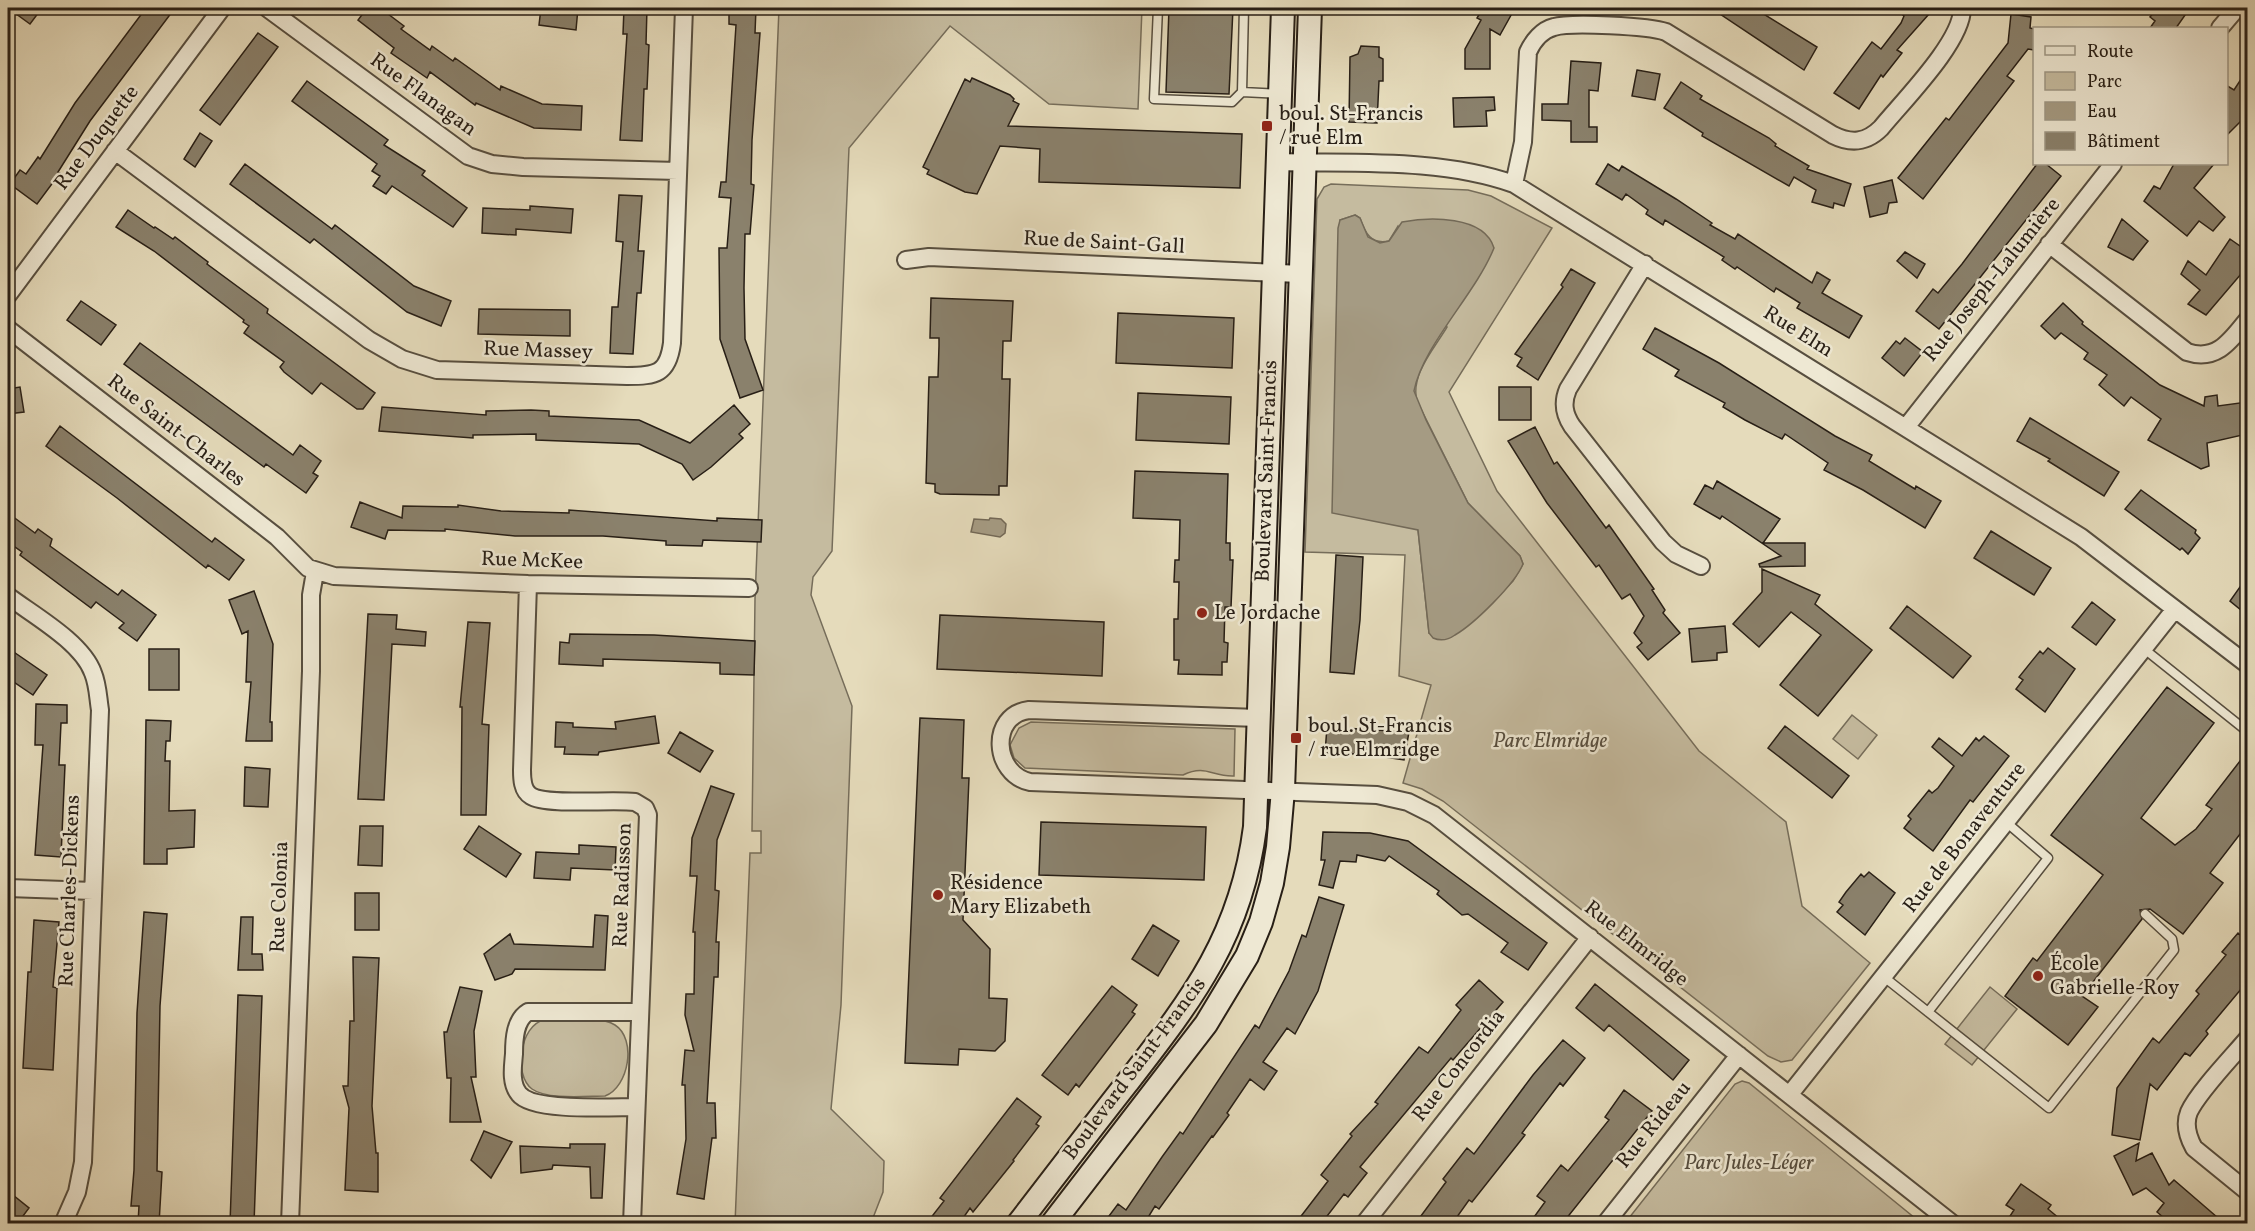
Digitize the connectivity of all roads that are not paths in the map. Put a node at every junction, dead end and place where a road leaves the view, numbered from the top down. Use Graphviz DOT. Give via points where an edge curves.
graph roads {
  1 [pos="222,8"];
  2 [pos="267,8"];
  3 [pos="684,8"];
  4 [pos="1158,8"];
  5 [pos="1244,8"];
  6 [pos="1283,8"];
  7 [pos="1310,8"];
  8 [pos="1962,8"];
  9 [pos="2237,8"];
  10 [pos="2221,27"];
  11 [pos="1242,92"];
  12 [pos="1280,94"];
  13 [pos="115,151"];
  14 [pos="1278,162"];
  15 [pos="1304,163"];
  16 [pos="2112,165"];
  17 [pos="678,171"];
  18 [pos="1514,184"];
  19 [pos="2049,244"];
  20 [pos="906,260"];
  21 [pos="1645,264"];
  22 [pos="1274,273"];
  23 [pos="1300,274"];
  24 [pos="8,295"];
  25 [pos="2247,319"];
  26 [pos="8,329"];
  27 [pos="1907,426"];
  28 [pos="1701,566"];
  29 [pos="315,572"];
  30 [pos="528,584"];
  31 [pos="749,588"];
  32 [pos="8,596"];
  33 [pos="2175,609"];
  34 [pos="2143,648"];
  35 [pos="2247,665"];
  36 [pos="1258,718"];
  37 [pos="2247,732"];
  38 [pos="1256,789"];
  39 [pos="1283,790"];
  40 [pos="2006,822"];
  41 [pos="8,888"];
  42 [pos="93,891"];
  43 [pos="2145,914"];
  44 [pos="1590,937"];
  45 [pos="1884,977"];
  46 [pos="640,1012"];
  47 [pos="1928,1012"];
  48 [pos="2247,1038"];
  49 [pos="1739,1055"];
  50 [pos="1790,1094"];
  51 [pos="636,1107"];
  52 [pos="2247,1192"];
  53 [pos="63,1224"];
  54 [pos="290,1224"];
  55 [pos="632,1224"];
  56 [pos="1018,1224"];
  57 [pos="1052,1224"];
  58 [pos="1364,1224"];
  59 [pos="1605,1224"];
  60 [pos="1953,1224"];
  1 -- 13 [label="street, Rue Duquette"];
  2 -- 17 [label="street, Rue Flanagan" via="468,156 506,165"];
  3 -- 17 [label="street, Rue Massey"];
  4 -- 11 [label="lane" via="1154,99 1233,102"];
  5 -- 11 [label="lane"];
  6 -- 12 [label="street, Boulevard Saint-Francis"];
  7 -- 15 [label="street, Boulevard Saint-Francis"];
  8 -- 18 [label="street" via="1960,25 1951,42 1881,128 1859,141 1833,135 1666,32 1643,27 1553,27 1536,39 1528,52 1523,142"];
  9 -- 10 [label="street"];
  11 -- 12 [label="lane"];
  12 -- 14 [label="street, Boulevard Saint-Francis"];
  13 -- 17 [label="street, Rue Massey" via="379,346 425,367 462,371 643,376 661,371 672,343"];
  13 -- 24 [label="street, Rue Duquette"];
  14 -- 15 [label="street, Rue Elm"];
  14 -- 22 [label="street, Boulevard Saint-Francis"];
  15 -- 18 [label="street, Rue Elm" via="1438,167"];
  15 -- 23 [label="street, Boulevard Saint-Francis"];
  16 -- 19 [label="street, Rue Joseph-Lalumière"];
  18 -- 21 [label="street, Rue Elm"];
  19 -- 25 [label="street" via="2196,356 2215,353"];
  19 -- 27 [label="street, Rue Joseph-Lalumière"];
  20 -- 22 [label="street, Rue de Saint-Gall" via="929,257"];
  21 -- 27 [label="street, Rue Elm"];
  21 -- 28 [label="street" via="1568,389 1565,413 1663,542 1676,554"];
  22 -- 23 [label="street, Rue de Saint-Gall"];
  22 -- 36 [label="street, Boulevard Saint-Francis"];
  23 -- 39 [label="street, Boulevard Saint-Francis"];
  26 -- 29 [label="street, Rue Saint-Charles" via="277,537"];
  27 -- 33 [label="street, Rue Elm" via="2081,537"];
  29 -- 30 [label="street, Rue McKee" via="354,578"];
  29 -- 54 [label="street, Rue Colonia" via="311,595"];
  30 -- 31 [label="street, Rue McKee"];
  30 -- 46 [label="street, Rue Radisson" via="522,770 526,792 547,800 635,802 648,815"];
  32 -- 42 [label="street, Rue Charles-Dickens" via="77,650 93,673 100,710"];
  33 -- 34 [label="street, Rue de Bonaventure"];
  33 -- 35 [label="street, Rue Elm"];
  34 -- 37 [label="lane"];
  34 -- 40 [label="street, Rue de Bonaventure"];
  36 -- 38 [label="street, Boulevard Saint-Francis"];
  36 -- 38 [label="street, Rue Elmridge" via="1029,710 1014,716 1000,740 1005,766 1018,778 1030,782"];
  38 -- 39 [label="street, Rue Elmridge"];
  38 -- 56 [label="street, Boulevard Saint-Francis" via="1255,827 1246,879 1212,965 1172,1024"];
  39 -- 44 [label="street, Rue Elmridge" via="1377,795 1422,808"];
  39 -- 57 [label="street, Boulevard Saint-Francis" via="1272,883 1247,956 1206,1024"];
  40 -- 45 [label="street, Rue de Bonaventure"];
  40 -- 47 [label="lane" via="2048,858"];
  41 -- 42 [label="street"];
  42 -- 53 [label="street, Rue Charles-Dickens" via="83,1162"];
  43 -- 47 [label="lane" via="2172,939 2174,950 2049,1108"];
  44 -- 49 [label="street, Rue Elmridge"];
  44 -- 58 [label="street, Rue Concordia"];
  45 -- 47 [label="lane"];
  45 -- 50 [label="street, Rue de Bonaventure"];
  46 -- 51 [label="street, Rue Radisson"];
  46 -- 51 [label="street" via="528,1012 518,1024 514,1052 515,1087 532,1102"];
  48 -- 52 [label="street" via="2195,1104 2187,1121 2194,1148"];
  49 -- 50 [label="street, Rue Elmridge"];
  49 -- 59 [label="street, Rue Rideau"];
  50 -- 60 [label="street, Rue Elmridge"];
  51 -- 55 [label="street, Rue Radisson"];
}
